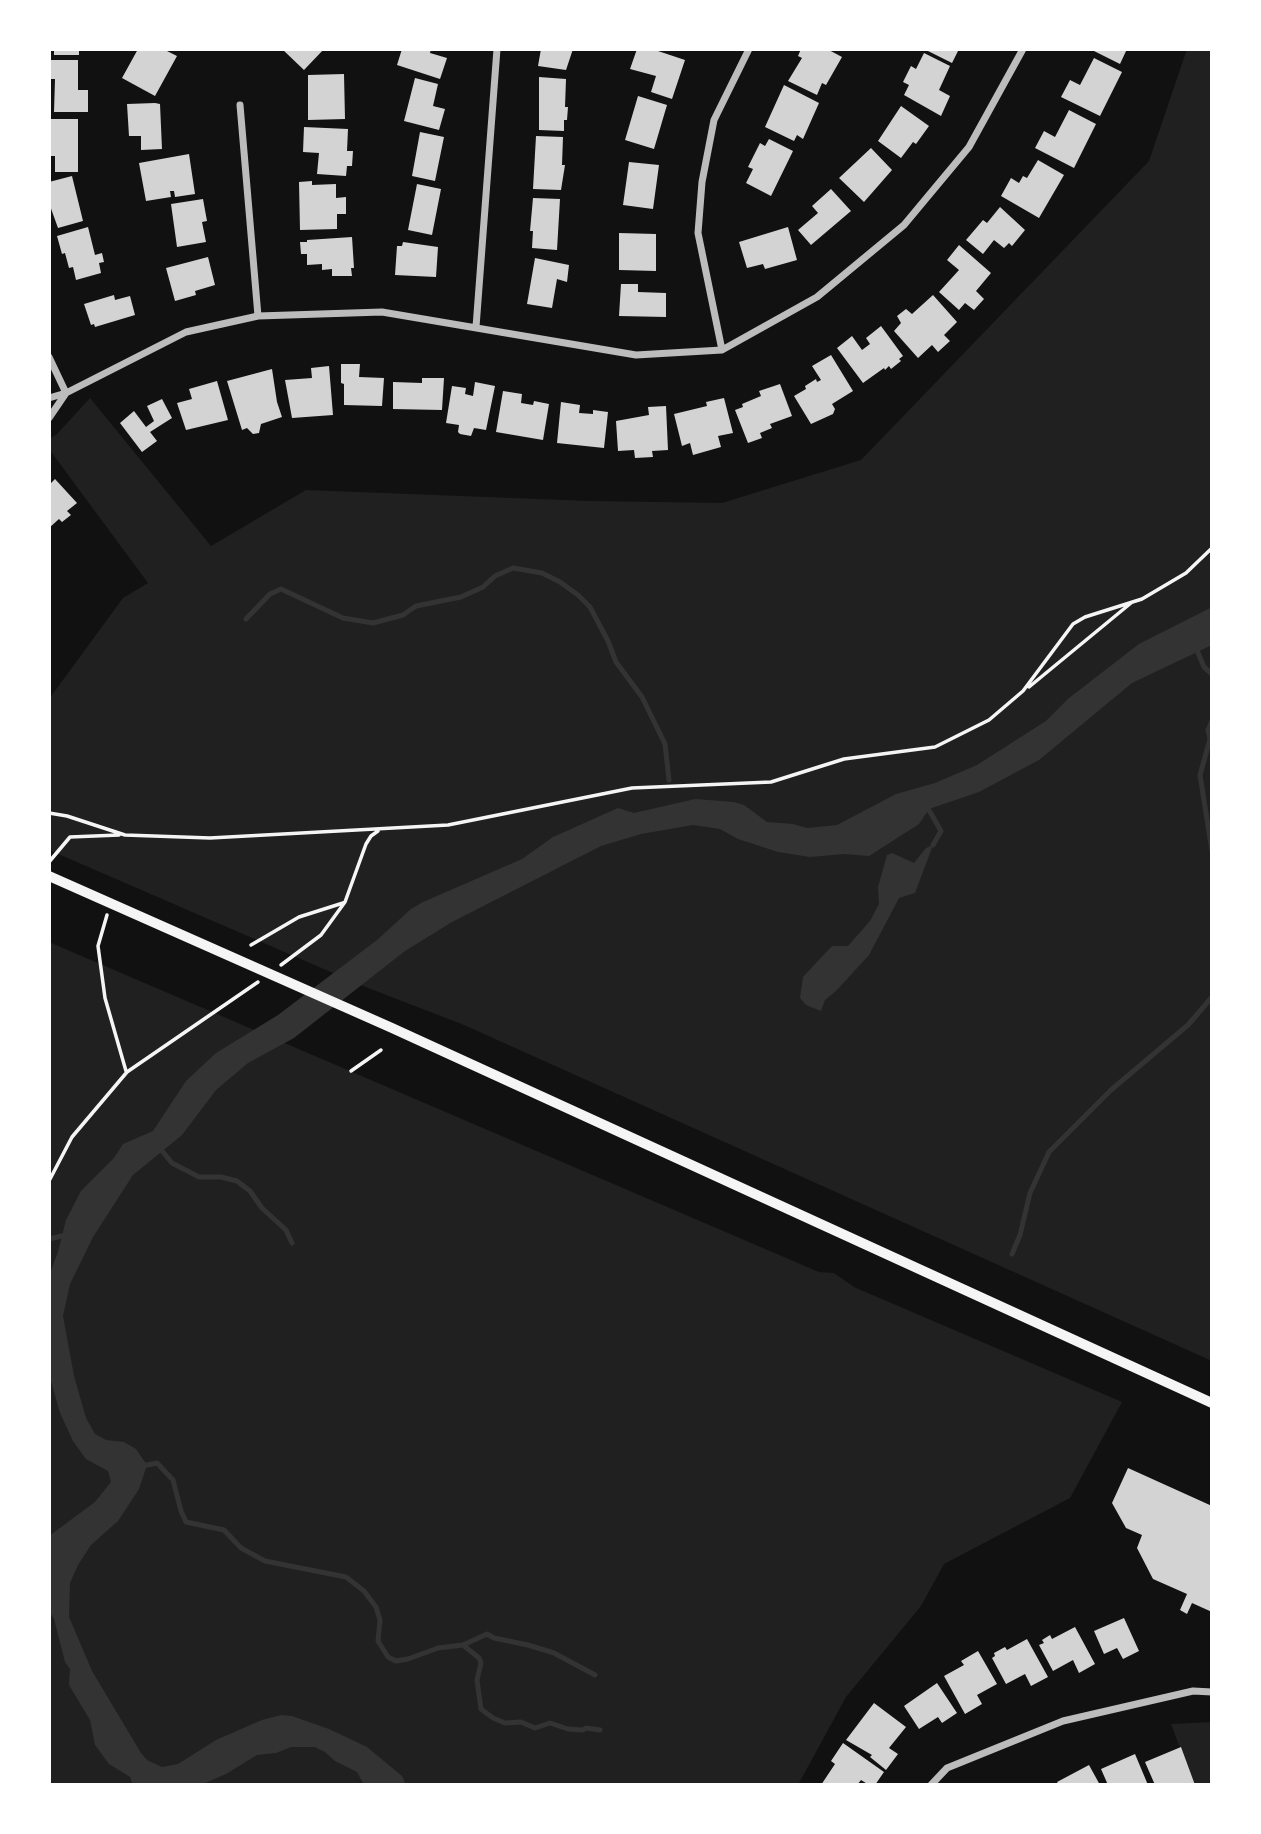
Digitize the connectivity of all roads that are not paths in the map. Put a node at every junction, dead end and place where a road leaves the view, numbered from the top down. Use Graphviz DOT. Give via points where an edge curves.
graph roads {
  1 [pos="497,49"];
  2 [pos="749,49"];
  3 [pos="1023,49"];
  4 [pos="240,105"];
  5 [pos="258,316"];
  6 [pos="476,327"];
  7 [pos="722,350"];
  8 [pos="49,357"];
  9 [pos="66,393"];
  10 [pos="49,398"];
  11 [pos="49,418"];
  12 [pos="49,876"];
  13 [pos="1212,1403"];
  14 [pos="1212,1692"];
  15 [pos="931,1785"];
  1 -- 6 [label="street"];
  2 -- 7 [label="street" via="714,120 702,181 698,233"];
  3 -- 7 [label="street" via="969,147 904,225 817,297"];
  4 -- 5 [label="street"];
  5 -- 6 [label="street" via="382,312"];
  5 -- 9 [label="street" via="186,332"];
  6 -- 7 [label="street" via="636,355"];
  8 -- 9 [label="street"];
  9 -- 10 [label="street"];
  9 -- 11 [label="street"];
  12 -- 13 [label="main road"];
  14 -- 15 [label="street" via="1193,1691 1063,1721 947,1768"];
}
